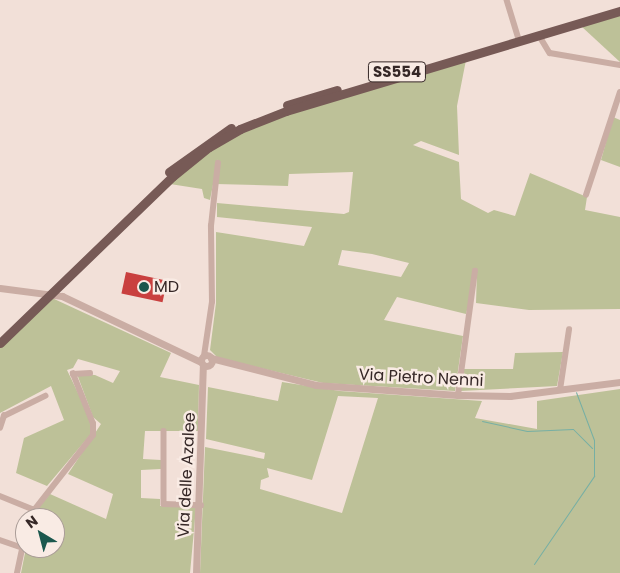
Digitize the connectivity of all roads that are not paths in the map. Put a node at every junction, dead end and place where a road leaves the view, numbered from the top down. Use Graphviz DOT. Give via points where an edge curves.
graph roads {
  1 [pos="507,0"];
  2 [pos="620,6"];
  3 [pos="620,11"];
  4 [pos="539,35"];
  5 [pos="518,36"];
  6 [pos="620,65"];
  7 [pos="620,92"];
  8 [pos="218,163"];
  9 [pos="586,195"];
  10 [pos="475,271"];
  11 [pos="0,288"];
  12 [pos="46,295"];
  13 [pos="569,330"];
  14 [pos="0,335"];
  15 [pos="0,343"];
  16 [pos="207,361"];
  17 [pos="90,373"];
  18 [pos="620,382"];
  19 [pos="560,390"];
  20 [pos="458,395"];
  21 [pos="45,396"];
  22 [pos="0,428"];
  23 [pos="164,432"];
  24 [pos="0,496"];
  25 [pos="201,505"];
  26 [pos="30,508"];
  27 [pos="34,508"];
  28 [pos="0,540"];
  29 [pos="15,545"];
  30 [pos="21,558"];
  31 [pos="17,573"];
  32 [pos="196,573"];
  1 -- 5 [label="street"];
  2 -- 5 [label="main road, SS554"];
  3 -- 4 [label="main road, SS554"];
  4 -- 6 [label="street" via="550,53"];
  4 -- 12 [label="main road, SS554" via="286,111 240,129 173,176"];
  5 -- 12 [label="main road, SS554" via="301,100 218,134 183,159"];
  7 -- 9 [label="street"];
  8 -- 16 [label="street" via="214,178 212,302"];
  10 -- 20 [label="street"];
  11 -- 12 [label="street"];
  12 -- 14 [label="main road, SS554"];
  12 -- 15 [label="main road, SS554"];
  12 -- 16 [label="street" via="67,298"];
  13 -- 19 [label="street"];
  16 -- 20 [label="street, Via Pietro Nenni" via="326,386"];
  16 -- 25 [label="street, Via delle Azalee"];
  17 -- 27 [label="street" via="73,374 93,424 93,435"];
  18 -- 19 [label="street, Via Pietro Nenni"];
  19 -- 20 [label="street, Via Pietro Nenni"];
  21 -- 22 [label="street" via="4,416"];
  23 -- 25 [label="street" via="164,504"];
  24 -- 26 [label="street"];
  25 -- 32 [label="street, Via delle Azalee"];
  28 -- 29 [label="street"];
  30 -- 31 [label="street"];
}
